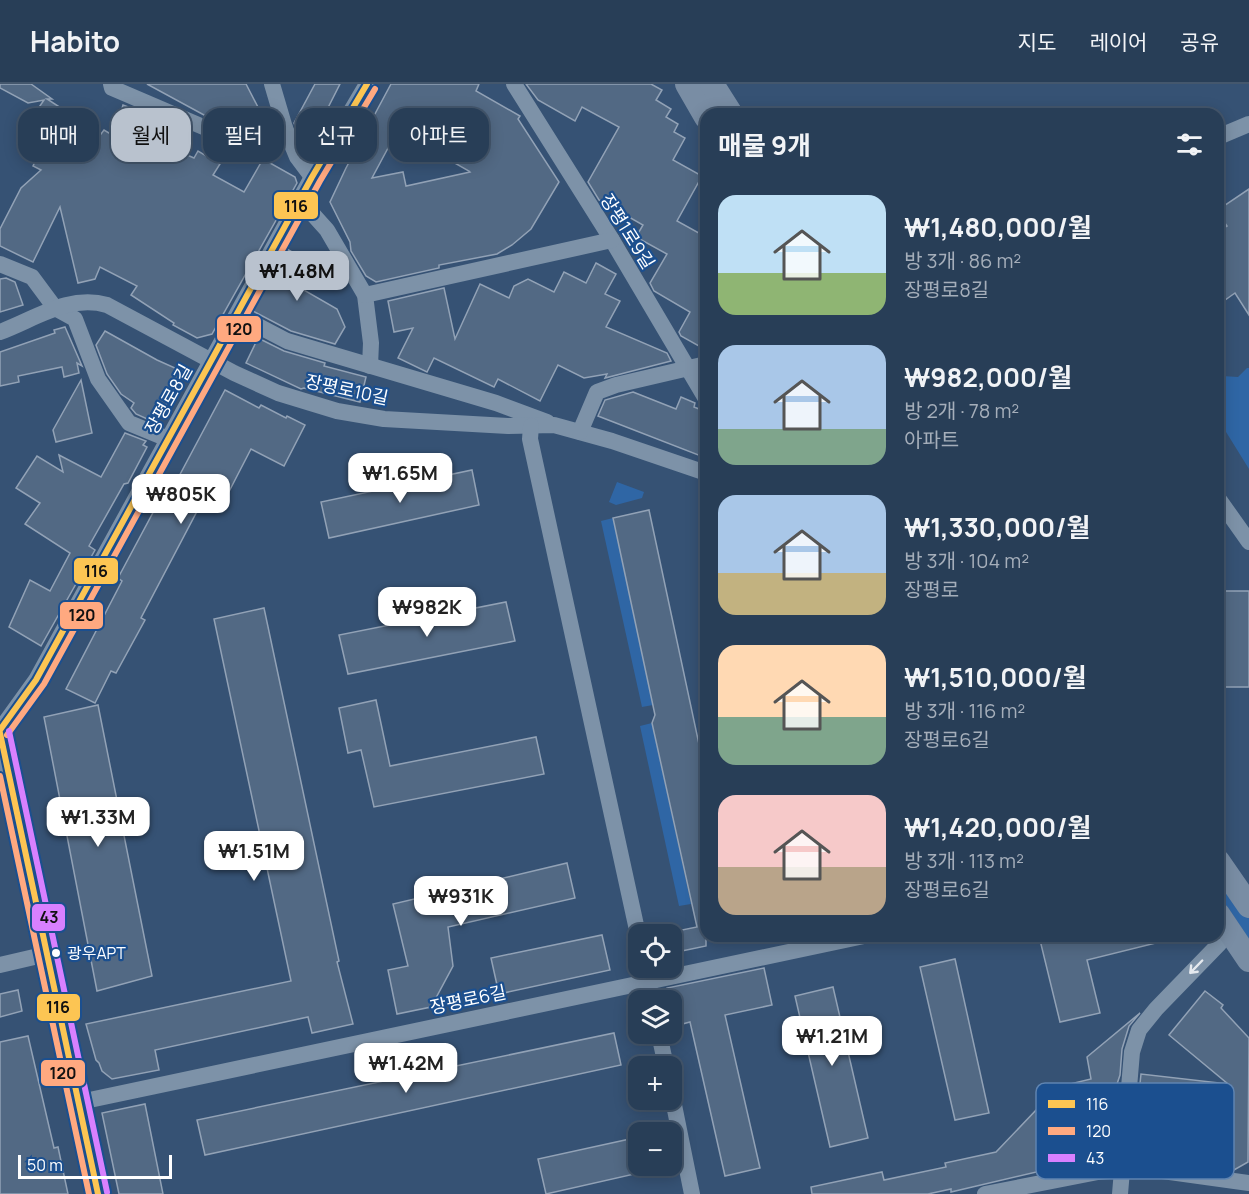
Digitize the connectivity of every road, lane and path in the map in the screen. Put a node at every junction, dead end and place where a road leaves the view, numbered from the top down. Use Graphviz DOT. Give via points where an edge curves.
graph roads {
  1 [pos="111,84"];
  2 [pos="272,84"];
  3 [pos="367,84"];
  4 [pos="514,84"];
  5 [pos="687,84"];
  6 [pos="712,84"];
  7 [pos="701,108"];
  8 [pos="726,108"];
  9 [pos="1249,124"];
  10 [pos="285,128"];
  11 [pos="1224,134"];
  12 [pos="312,177"];
  13 [pos="300,200"];
  14 [pos="612,240"];
  15 [pos="0,264"];
  16 [pos="366,295"];
  17 [pos="55,308"];
  18 [pos="237,315"];
  19 [pos="0,332"];
  20 [pos="212,361"];
  21 [pos="700,365"];
  22 [pos="370,366"];
  23 [pos="688,368"];
  24 [pos="700,389"];
  25 [pos="554,425"];
  26 [pos="531,426"];
  27 [pos="580,432"];
  28 [pos="168,439"];
  29 [pos="700,471"];
  30 [pos="1224,508"];
  31 [pos="1249,542"];
  32 [pos="0,731"];
  33 [pos="1224,870"];
  34 [pos="1249,906"];
  35 [pos="636,924"];
  36 [pos="1224,925"];
  37 [pos="830,942"];
  38 [pos="1219,942"];
  39 [pos="47,954"];
  40 [pos="1249,960"];
  41 [pos="0,965"];
  42 [pos="682,968"];
  43 [pos="629,978"];
  44 [pos="1130,1083"];
  45 [pos="80,1102"];
  46 [pos="675,1110"];
  47 [pos="1055,1179"];
  48 [pos="1122,1179"];
  49 [pos="1215,1179"];
  50 [pos="1249,1184"];
  51 [pos="98,1194"];
  52 [pos="692,1194"];
  53 [pos="985,1194"];
  54 [pos="1120,1194"];
  1 -- 10 [label="street" via="112,88 229,138"];
  2 -- 10 [label="street"];
  3 -- 12 [label="street, 장평로8길"];
  4 -- 14 [label="street, 장평1로9길"];
  5 -- 7 [label="street"];
  6 -- 8 [label="street"];
  9 -- 11 [label="street"];
  10 -- 12 [label="street" via="297,157"];
  12 -- 13 [label="street, 장평로8길"];
  13 -- 16 [label="street" via="327,230"];
  13 -- 18 [label="street, 장평로8길"];
  14 -- 16 [label="street"];
  14 -- 23 [label="street, 장평1로9길"];
  15 -- 17 [label="street" via="32,277"];
  16 -- 22 [label="street"];
  17 -- 19 [label="street, 장평로10길"];
  17 -- 20 [label="street, 장평로10길" via="92,300 107,305"];
  17 -- 28 [label="street" via="75,319 98,379 129,423"];
  18 -- 20 [label="street, 장평로8길"];
  18 -- 22 [label="street" via="286,341"];
  20 -- 26 [label="street, 장평로10길" via="278,393 337,411 384,419"];
  20 -- 28 [label="street, 장평로8길"];
  21 -- 23 [label="street"];
  22 -- 25 [label="street" via="496,403"];
  23 -- 24 [label="street, 장평1로9길"];
  23 -- 27 [label="street" via="597,392"];
  25 -- 26 [label="street, 장평로10길"];
  25 -- 27 [label="street, 장평로10길"];
  26 -- 35 [label="street" via="530,439"];
  27 -- 29 [label="street, 장평로10길"];
  28 -- 32 [label="street, 장평로8길" via="36,680"];
  30 -- 31 [label="street"];
  32 -- 39 [label="street"];
  33 -- 34 [label="street"];
  36 -- 40 [label="street"];
  37 -- 42 [label="street, 장평로6길"];
  38 -- 44 [label="street, one-way" via="1139,1030 1132,1052"];
  39 -- 41 [label="street"];
  39 -- 45 [label="street"];
  43 -- 45 [label="street, 장평로6길"];
  45 -- 51 [label="street"];
  46 -- 52 [label="street"];
  47 -- 53 [label="street"];
  48 -- 54 [label="street"];
  49 -- 50 [label="street"];
}
